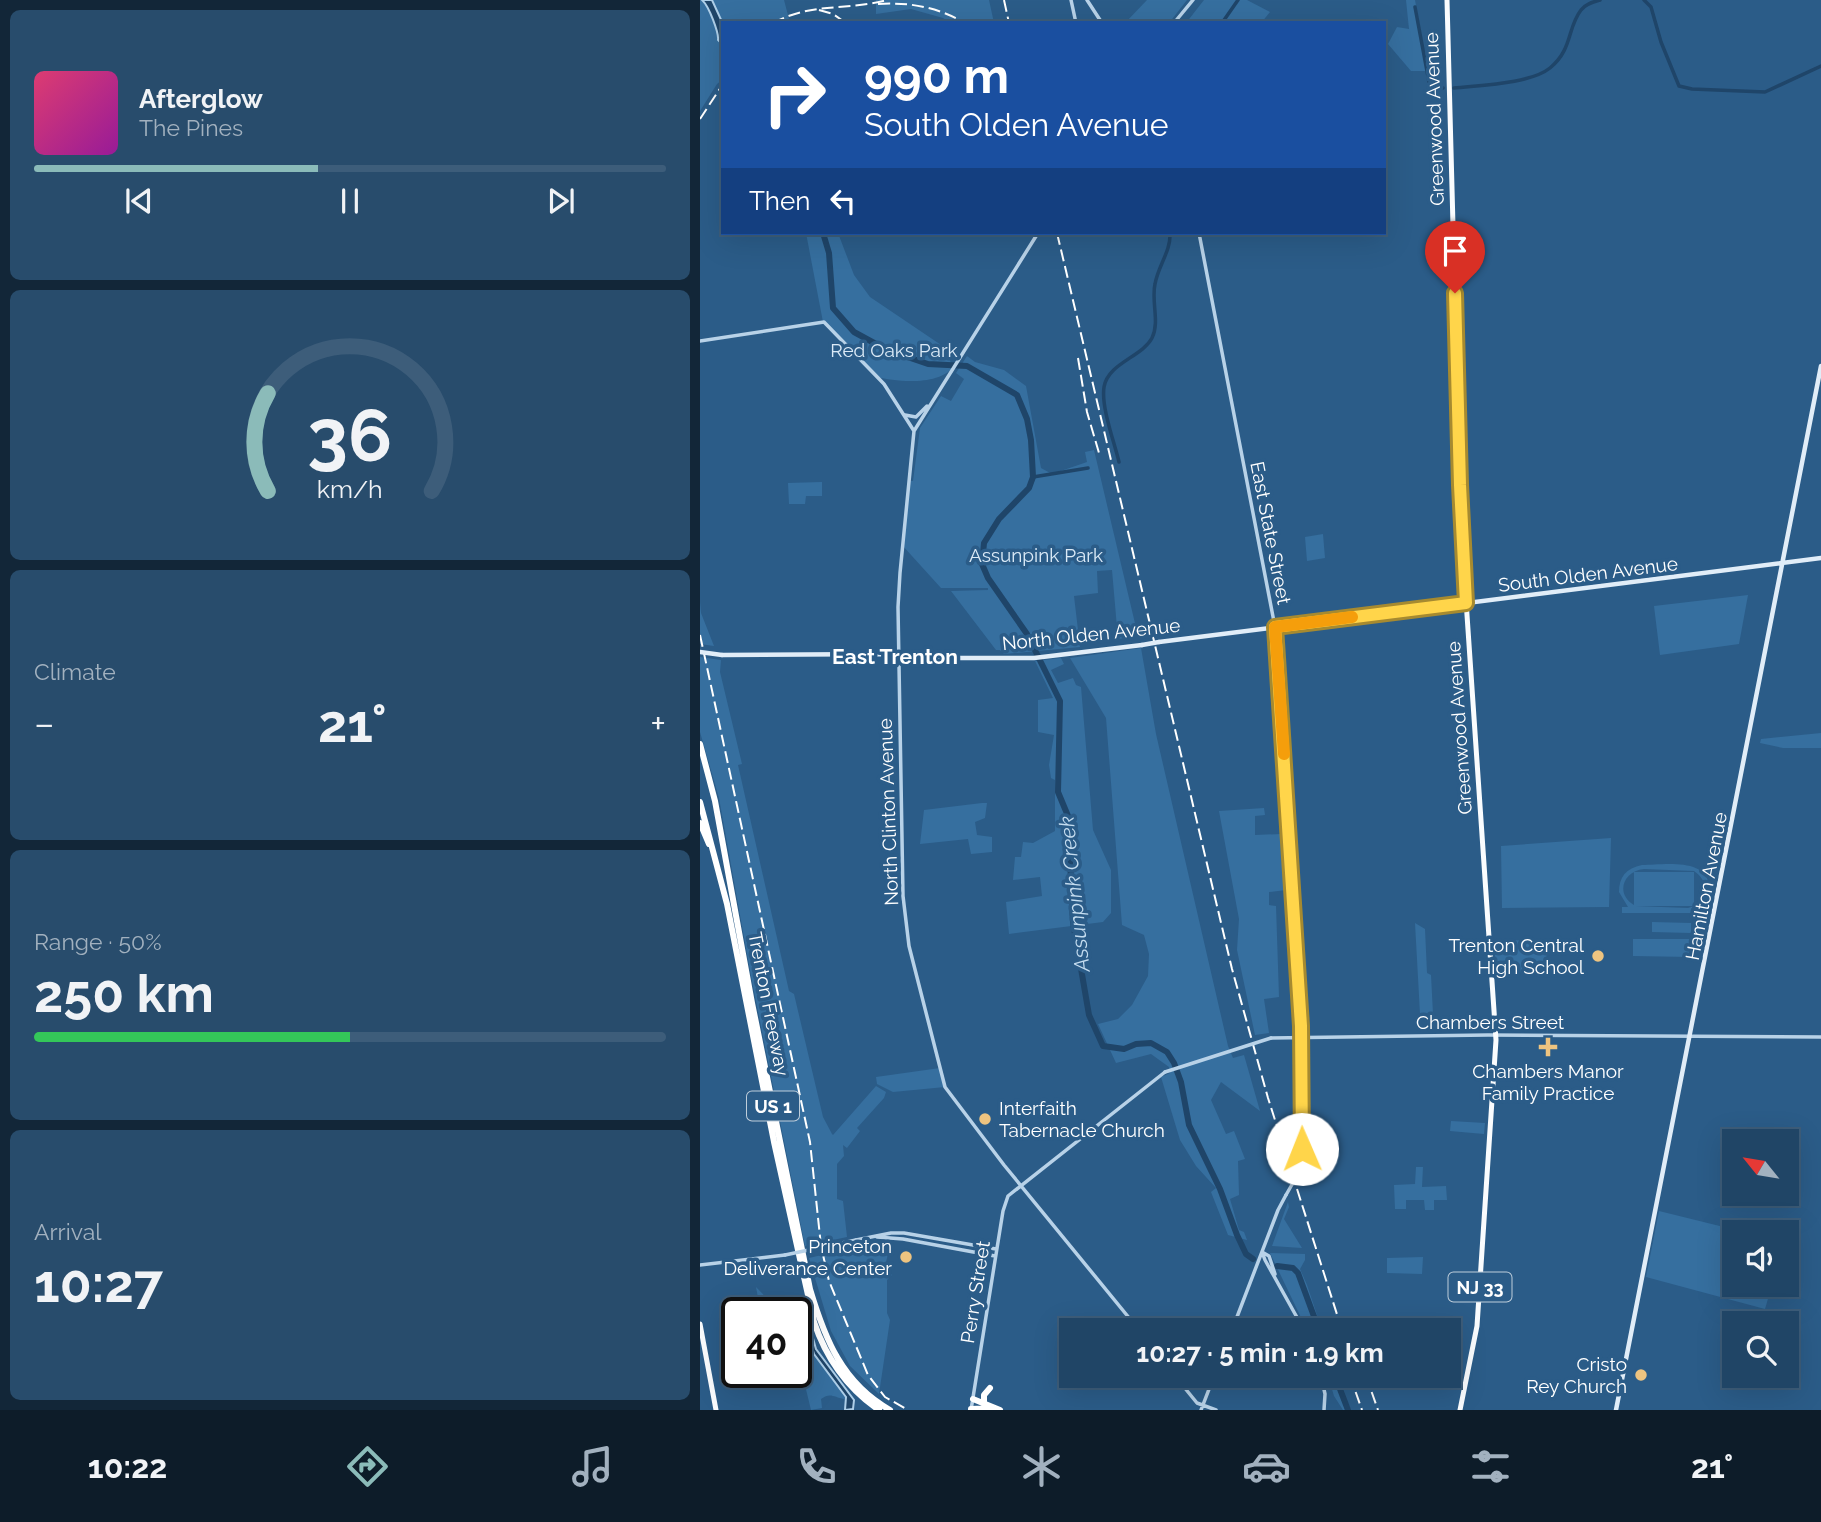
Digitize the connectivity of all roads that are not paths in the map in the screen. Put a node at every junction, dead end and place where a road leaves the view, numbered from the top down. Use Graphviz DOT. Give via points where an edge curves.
graph roads {
  1 [pos="1071,0"];
  2 [pos="1087,0"];
  3 [pos="1192,0"];
  4 [pos="1447,0"];
  5 [pos="1076,21"];
  6 [pos="1101,21"];
  7 [pos="1176,21"];
  8 [pos="1037,235"];
  9 [pos="1199,235"];
  10 [pos="700,341"];
  11 [pos="1821,366"];
  12 [pos="931,402"];
  13 [pos="902,414"];
  14 [pos="914,431"];
  15 [pos="1821,558"];
  16 [pos="1783,563"];
  17 [pos="1466,603"];
  18 [pos="1275,627"];
  19 [pos="700,652"];
  20 [pos="899,655"];
  21 [pos="700,744"];
  22 [pos="700,759"];
  23 [pos="709,775"];
  24 [pos="700,802"];
  25 [pos="700,823"];
  26 [pos="715,857"];
  27 [pos="1496,1035"];
  28 [pos="1301,1037"];
  29 [pos="1691,1037"];
  30 [pos="1821,1037"];
  31 [pos="1165,1072"];
  32 [pos="1021,1185"];
  33 [pos="871,1236"];
  34 [pos="996,1249"];
  35 [pos="1262,1252"];
  36 [pos="995,1256"];
  37 [pos="700,1265"];
  38 [pos="1270,1270"];
  39 [pos="1275,1276"];
  40 [pos="1254,1277"];
  41 [pos="1129,1318"];
  42 [pos="1237,1318"];
  43 [pos="1298,1318"];
  44 [pos="700,1324"];
  45 [pos="990,1388"];
  46 [pos="1185,1388"];
  47 [pos="1210,1388"];
  48 [pos="1324,1388"];
  49 [pos="972,1399"];
  50 [pos="984,1403"];
  51 [pos="1202,1408"];
  52 [pos="998,1409"];
  53 [pos="716,1410"];
  54 [pos="879,1410"];
  55 [pos="890,1410"];
  56 [pos="971,1410"];
  57 [pos="1216,1410"];
  58 [pos="1324,1410"];
  59 [pos="1460,1410"];
  60 [pos="1616,1410"];
  1 -- 5 [label="street"];
  2 -- 6 [label="street"];
  3 -- 7 [label="street"];
  4 -- 17 [label="main road, Greenwood Avenue / NJ 33"];
  8 -- 12 [label="street"];
  9 -- 18 [label="street, East State Street"];
  10 -- 13 [label="street" via="824,322 884,384"];
  11 -- 16 [label="main road, Hamilton Avenue"];
  12 -- 13 [label="street" via="916,417"];
  12 -- 14 [label="street"];
  13 -- 14 [label="street"];
  14 -- 20 [label="street, North Clinton Avenue" via="900,573"];
  15 -- 16 [label="main road, South Olden Avenue"];
  16 -- 17 [label="main road, South Olden Avenue"];
  16 -- 29 [label="main road, Hamilton Avenue"];
  17 -- 18 [label="main road, South Olden Avenue"];
  17 -- 27 [label="main road, Greenwood Avenue / NJ 33"];
  18 -- 20 [label="main road, North Olden Avenue, bridge" via="1034,658"];
  18 -- 28 [label="street, East State Street"];
  19 -- 20 [label="main road, North Olden Avenue, bridge"];
  20 -- 32 [label="street, North Clinton Avenue" via="901,878 909,946 946,1090"];
  21 -- 23 [label="highway, Trenton Freeway / US 1"];
  22 -- 23 [label="highway"];
  23 -- 55 [label="highway, Trenton Freeway / US 1" via="810,1289 835,1357 858,1386"];
  24 -- 26 [label="highway, Trenton Freeway / US 1"];
  25 -- 26 [label="highway"];
  26 -- 54 [label="highway, Trenton Freeway / US 1" via="811,1312 838,1371"];
  27 -- 28 [label="street, Chambers Street"];
  27 -- 29 [label="street, Chambers Street"];
  27 -- 59 [label="main road, Greenwood Avenue / NJ 33" via="1477,1326"];
  28 -- 31 [label="street, Chambers Street, bridge" via="1271,1038"];
  28 -- 35 [label="street, East State Street, bridge" via="1302,1164"];
  29 -- 30 [label="street, Chambers Street"];
  29 -- 60 [label="main road, Hamilton Avenue"];
  31 -- 32 [label="street, Perry Street"];
  32 -- 34 [label="street, Perry Street" via="1005,1202"];
  32 -- 41 [label="street, North Clinton Avenue"];
  33 -- 34 [label="street" via="904,1233"];
  33 -- 36 [label="street"];
  33 -- 37 [label="street, bridge" via="785,1255"];
  34 -- 36 [label="street, Perry Street"];
  35 -- 38 [label="street"];
  35 -- 39 [label="street" via="1269,1256"];
  35 -- 40 [label="street, East State Street"];
  36 -- 49 [label="street, Perry Street"];
  38 -- 39 [label="street"];
  38 -- 40 [label="street" via="1261,1269"];
  39 -- 43 [label="street"];
  40 -- 42 [label="street, East State Street"];
  44 -- 53 [label="main road"];
  45 -- 50 [label="highway"];
  46 -- 51 [label="street"];
  47 -- 51 [label="street"];
  48 -- 58 [label="street"];
  49 -- 50 [label="highway"];
  49 -- 56 [label="street, Perry Street"];
  50 -- 52 [label="highway"];
  51 -- 57 [label="street"];
  52 -- 56 [label="highway"];
}
